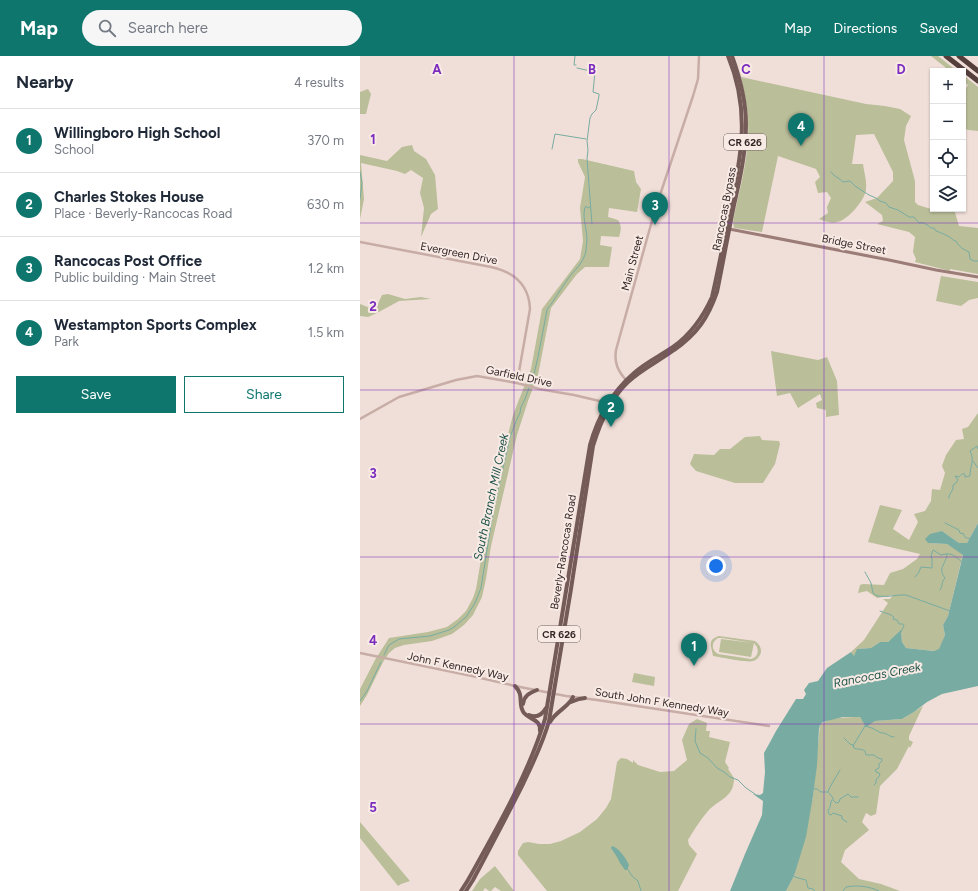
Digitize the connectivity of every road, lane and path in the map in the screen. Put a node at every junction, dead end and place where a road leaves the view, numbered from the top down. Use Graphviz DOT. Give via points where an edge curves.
graph roads {
  1 [pos="699,56"];
  2 [pos="728,56"];
  3 [pos="732,56"];
  4 [pos="946,56"];
  5 [pos="959,56"];
  6 [pos="978,71"];
  7 [pos="978,81"];
  8 [pos="728,229"];
  9 [pos="360,242"];
  10 [pos="978,278"];
  11 [pos="691,334"];
  12 [pos="646,366"];
  13 [pos="626,380"];
  14 [pos="517,383"];
  15 [pos="609,404"];
  16 [pos="360,419"];
  17 [pos="360,653"];
  18 [pos="515,686"];
  19 [pos="537,690"];
  20 [pos="551,693"];
  21 [pos="573,697"];
  22 [pos="585,698"];
  23 [pos="569,703"];
  24 [pos="547,706"];
  25 [pos="547,726"];
  26 [pos="769,726"];
  27 [pos="539,737"];
  28 [pos="461,891"];
  29 [pos="466,891"];
  1 -- 13 [label="street, Main Street" via="698,78 692,101 655,210 616,350 617,366"];
  2 -- 8 [label="main road, Rancocas Bypass / CR 626" via="742,113 739,163"];
  3 -- 8 [label="main road, Rancocas Bypass / CR 626" via="745,106 746,124 744,158"];
  4 -- 7 [label="highway"];
  5 -- 6 [label="highway"];
  8 -- 10 [label="main road, Bridge Street"];
  8 -- 11 [label="main road, Rancocas Bypass / CR 626" via="712,297"];
  9 -- 14 [label="street, Evergreen Drive" via="491,267 514,277 526,291 530,309"];
  11 -- 12 [label="main road, Beverly-Rancocas Road / CR 626"];
  12 -- 13 [label="main road, Beverly-Rancocas Road / CR 626"];
  12 -- 15 [label="main road, Beverly-Rancocas Road / CR 626"];
  13 -- 15 [label="main road, Beverly-Rancocas Road / CR 626"];
  14 -- 15 [label="street, Garfield Drive"];
  14 -- 16 [label="street, Garfield Drive" via="482,376 467,377 399,397"];
  15 -- 20 [label="main road, Beverly-Rancocas Road / CR 626" via="601,414 590,445"];
  17 -- 18 [label="street, John F Kennedy Way"];
  18 -- 19 [label="street, John F Kennedy Way"];
  18 -- 27 [label="main road" via="520,693 524,712 539,725"];
  19 -- 20 [label="street, John F Kennedy Way"];
  19 -- 24 [label="main road" via="524,698 525,711 529,715 538,716"];
  20 -- 21 [label="street, South John F Kennedy Way"];
  20 -- 24 [label="main road, Beverly-Rancocas Road / CR 626"];
  20 -- 25 [label="main road, Beverly-Rancocas Road / CR 626"];
  21 -- 22 [label="street, South John F Kennedy Way"];
  21 -- 23 [label="main road"];
  22 -- 23 [label="main road"];
  22 -- 26 [label="street, South John F Kennedy Way"];
  23 -- 25 [label="main road"];
  24 -- 27 [label="main road, Beverly-Rancocas Road / CR 626"];
  25 -- 29 [label="main road, Beverly-Rancocas Road / CR 626" via="518,794"];
  27 -- 28 [label="main road, Beverly-Rancocas Road / CR 626" via="512,798"];
}
